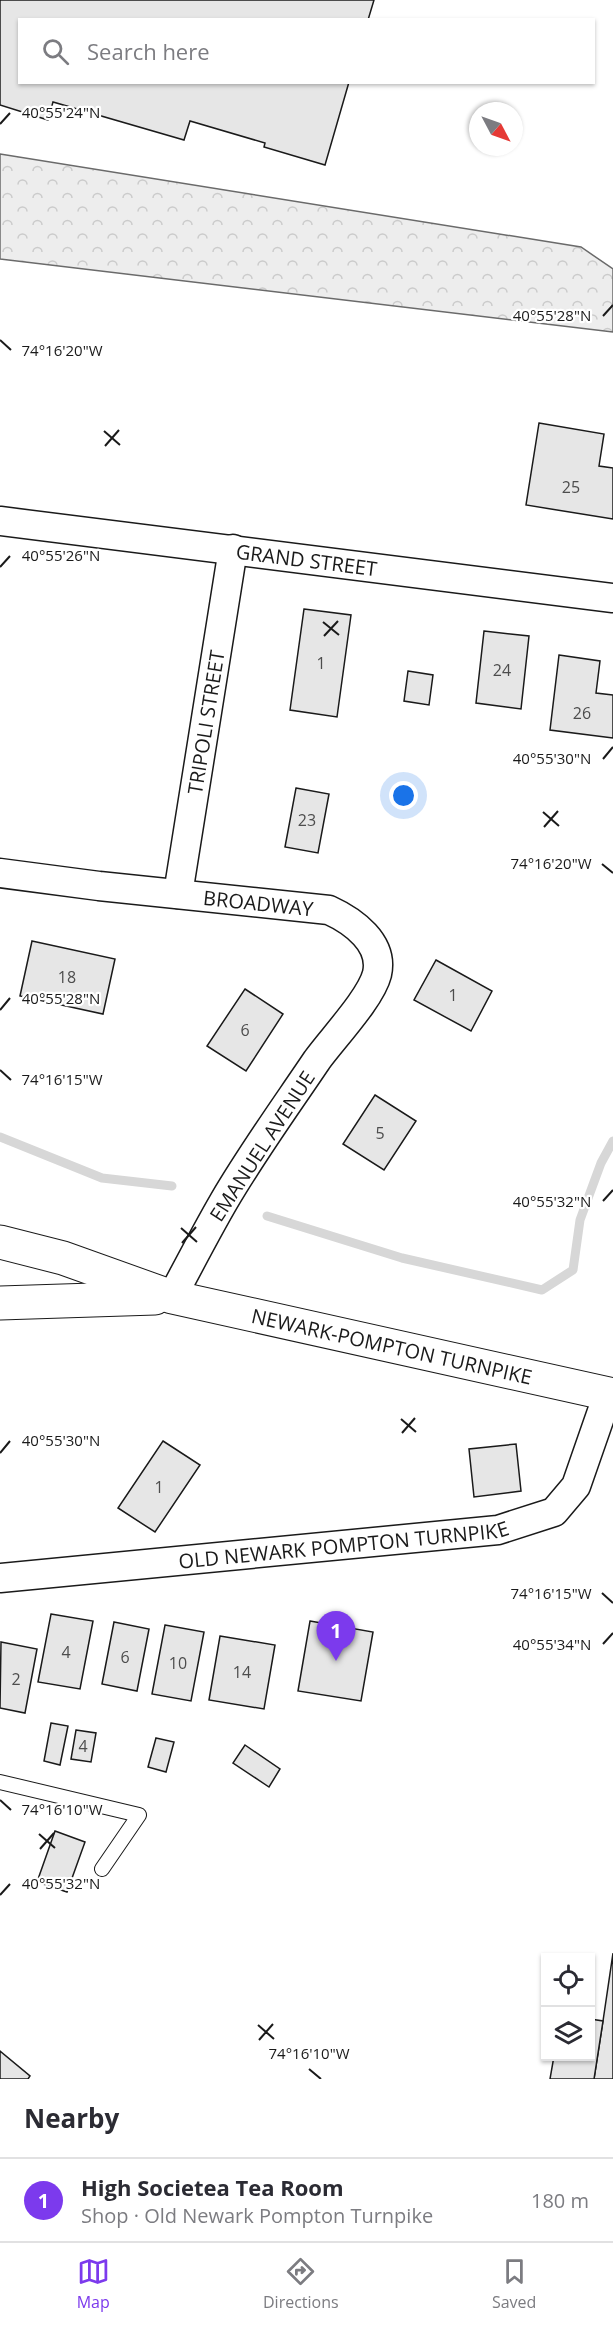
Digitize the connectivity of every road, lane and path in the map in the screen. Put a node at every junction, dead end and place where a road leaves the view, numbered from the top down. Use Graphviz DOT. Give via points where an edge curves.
graph roads {
  1 [pos="0,521"];
  2 [pos="233,549"];
  3 [pos="613,598"];
  4 [pos="0,873"];
  5 [pos="178,894"];
  6 [pos="319,1057"];
  7 [pos="0,1242"];
  8 [pos="172,1298"];
  9 [pos="0,1303"];
  10 [pos="611,1394"];
  11 [pos="0,1578"];
  12 [pos="0,1782"];
  13 [pos="102,1869"];
  1 -- 2 [label="street, GRAND STREET"];
  2 -- 3 [label="street, GRAND STREET"];
  2 -- 5 [label="street, TRIPOLI STREET"];
  4 -- 5 [label="street, BROADWAY"];
  5 -- 6 [label="street, BROADWAY" via="329,910 349,919 365,934 375,953 378,972 371,988"];
  6 -- 8 [label="street, EMANUEL AVENUE" via="225,1200"];
  7 -- 8 [label="main road, NEWARK-POMPTON TURNPIKE" via="63,1258"];
  8 -- 9 [label="main road, NEWARK-POMPTON TURNPIKE"];
  8 -- 10 [label="main road, NEWARK-POMPTON TURNPIKE"];
  10 -- 11 [label="street, OLD NEWARK POMPTON TURNPIKE" via="576,1486 554,1512 498,1530"];
  12 -- 13 [label="lane" via="139,1815"];
}
